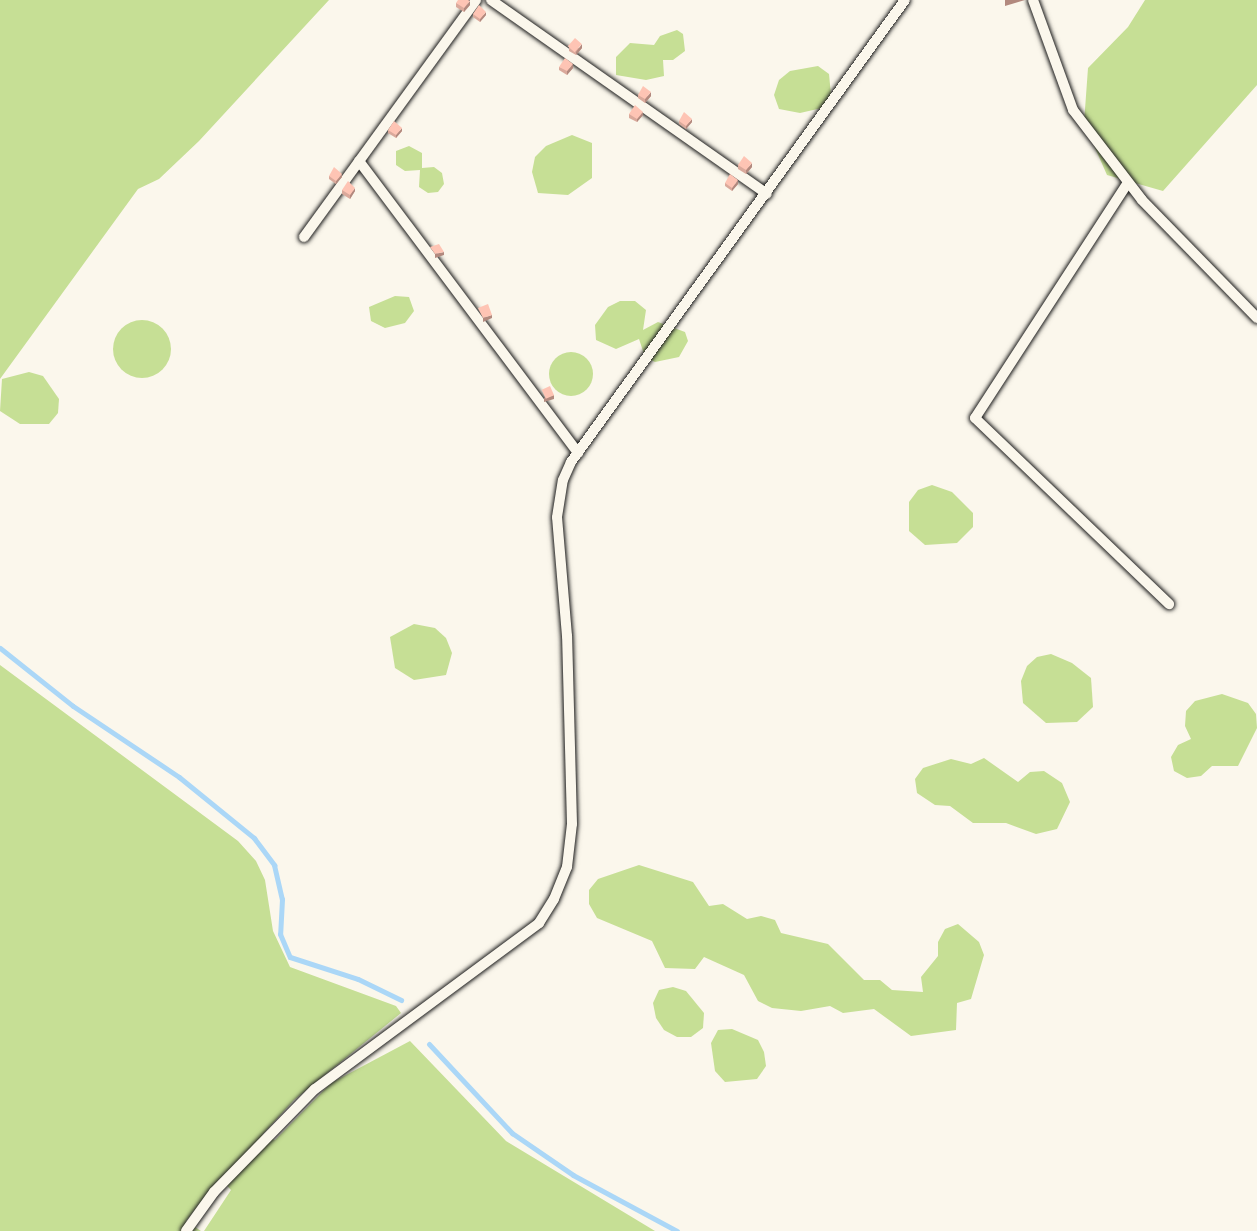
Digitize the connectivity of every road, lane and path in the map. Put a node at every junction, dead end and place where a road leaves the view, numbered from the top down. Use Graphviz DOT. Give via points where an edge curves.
graph roads {
  1 [pos="476,0"];
  2 [pos="491,0"];
  3 [pos="905,0"];
  4 [pos="1033,0"];
  5 [pos="359,161"];
  6 [pos="1127,184"];
  7 [pos="767,194"];
  8 [pos="304,237"];
  9 [pos="1257,318"];
  10 [pos="578,453"];
  11 [pos="1169,604"];
  12 [pos="187,1231"];
  1 -- 5 [label="lane"];
  2 -- 7 [label="lane"];
  3 -- 7 [label="lane"];
  4 -- 6 [label="lane" via="1073,110"];
  5 -- 8 [label="lane"];
  5 -- 10 [label="lane"];
  6 -- 9 [label="lane"];
  6 -- 11 [label="lane" via="975,418"];
  7 -- 10 [label="lane"];
  10 -- 12 [label="lane" via="563,480 557,516 567,636 572,824 567,867 554,899 538,923 315,1089 214,1192"];
}
